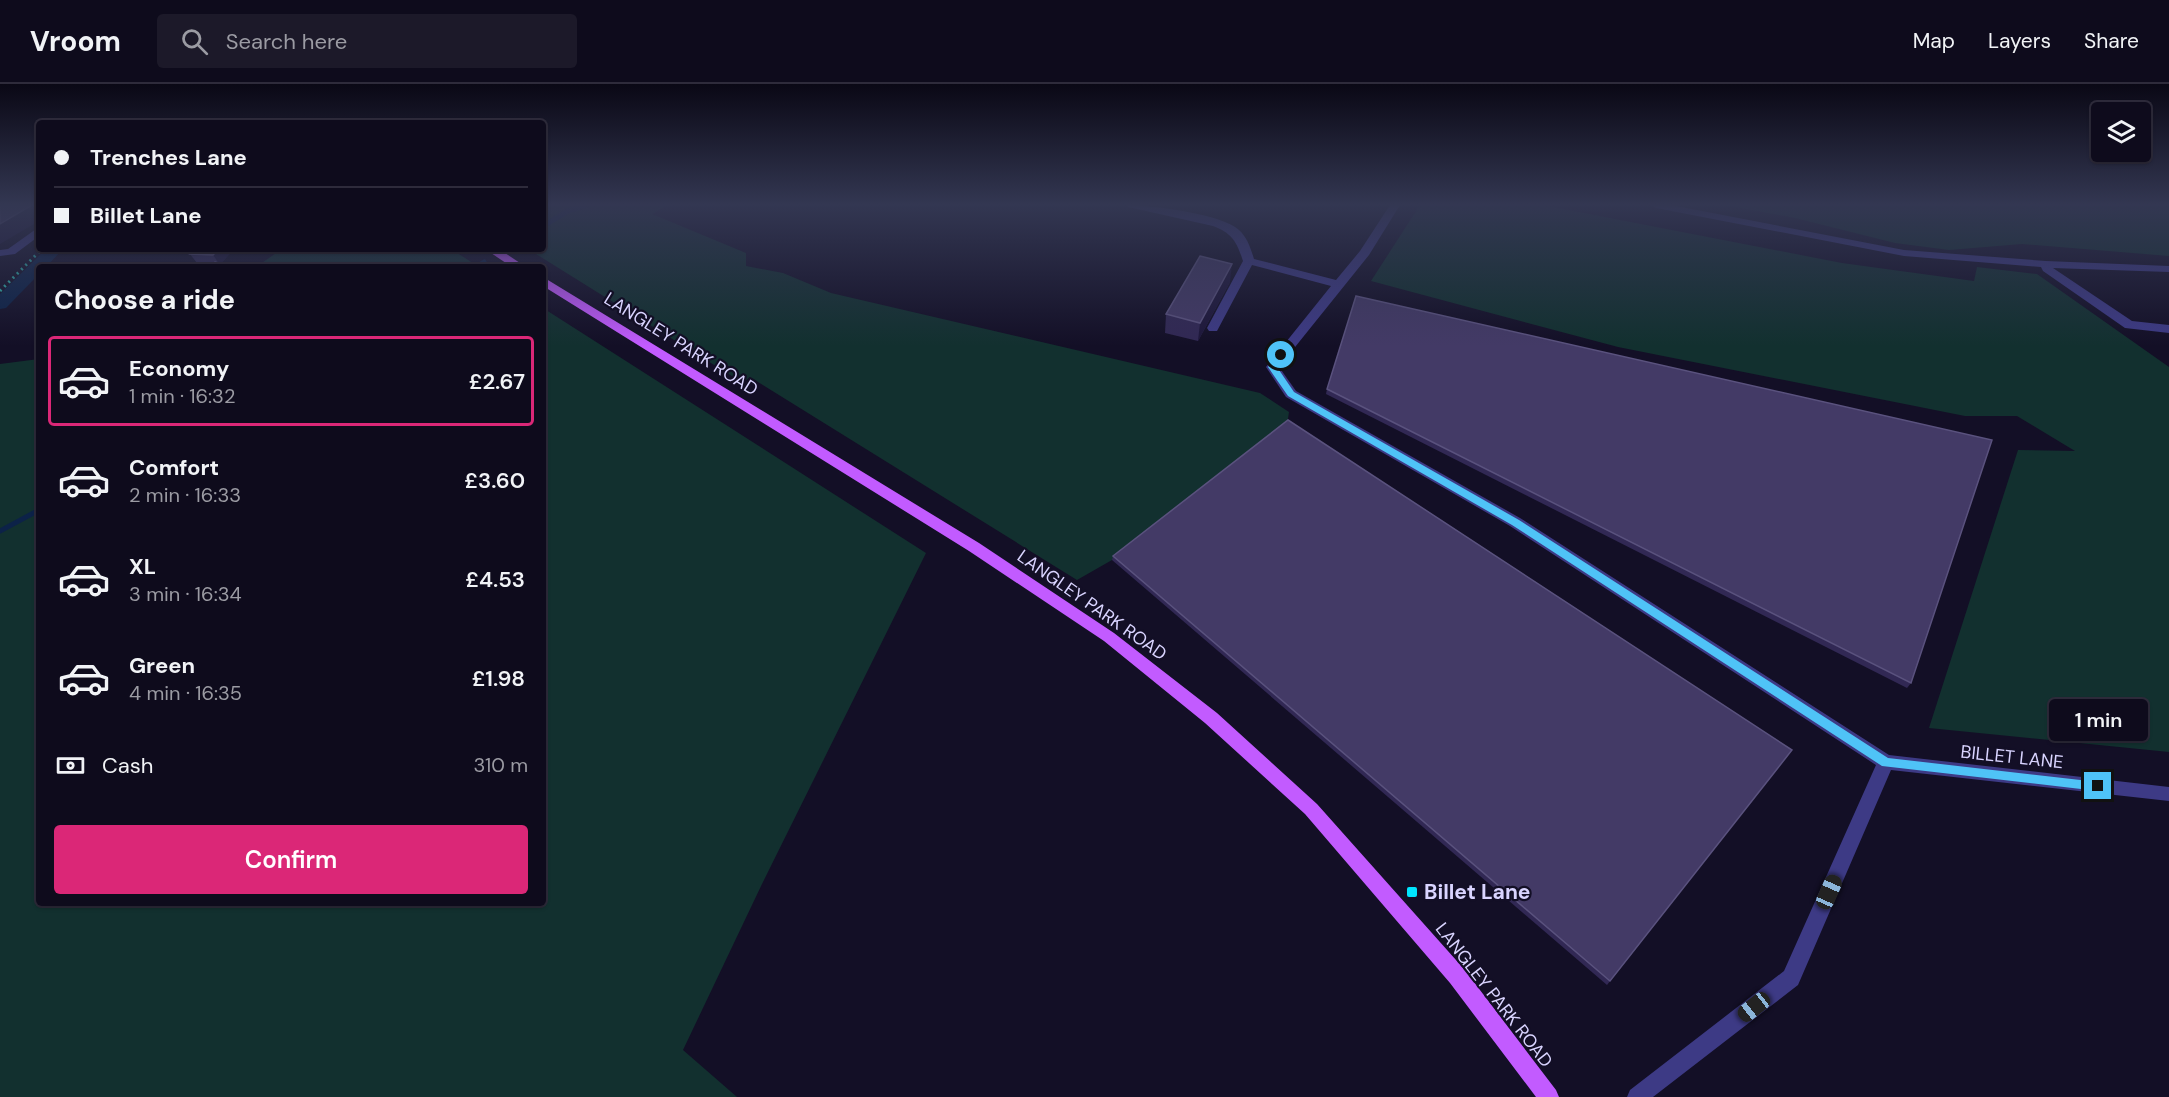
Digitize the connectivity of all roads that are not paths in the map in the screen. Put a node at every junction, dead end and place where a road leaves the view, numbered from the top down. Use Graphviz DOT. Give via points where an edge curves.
graph roads {
  1 [pos="496,252"];
  2 [pos="1246,252"];
  3 [pos="1366,252"];
  4 [pos="1900,252"];
  5 [pos="1249,261"];
  6 [pos="515,264"];
  7 [pos="2046,264"];
  8 [pos="2169,269"];
  9 [pos="546,283"];
  10 [pos="1340,284"];
  11 [pos="1213,328"];
  12 [pos="2169,329"];
  13 [pos="1886,762"];
  14 [pos="2169,795"];
  15 [pos="1549,1097"];
  16 [pos="1637,1097"];
  1 -- 6 [label="main road"];
  2 -- 5 [label="street"];
  3 -- 10 [label="street"];
  4 -- 7 [label="street"];
  5 -- 10 [label="street"];
  5 -- 11 [label="street"];
  7 -- 8 [label="street"];
  7 -- 12 [label="street" via="2063,281 2129,326"];
  9 -- 15 [label="main road, LANGLEY PARK ROAD" via="974,547 1109,637 1211,718 1311,810 1457,976"];
  10 -- 13 [label="street" via="1272,367 1291,394 1515,522"];
  13 -- 14 [label="street, BILLET LANE"];
  13 -- 16 [label="street" via="1791,978"];
}
